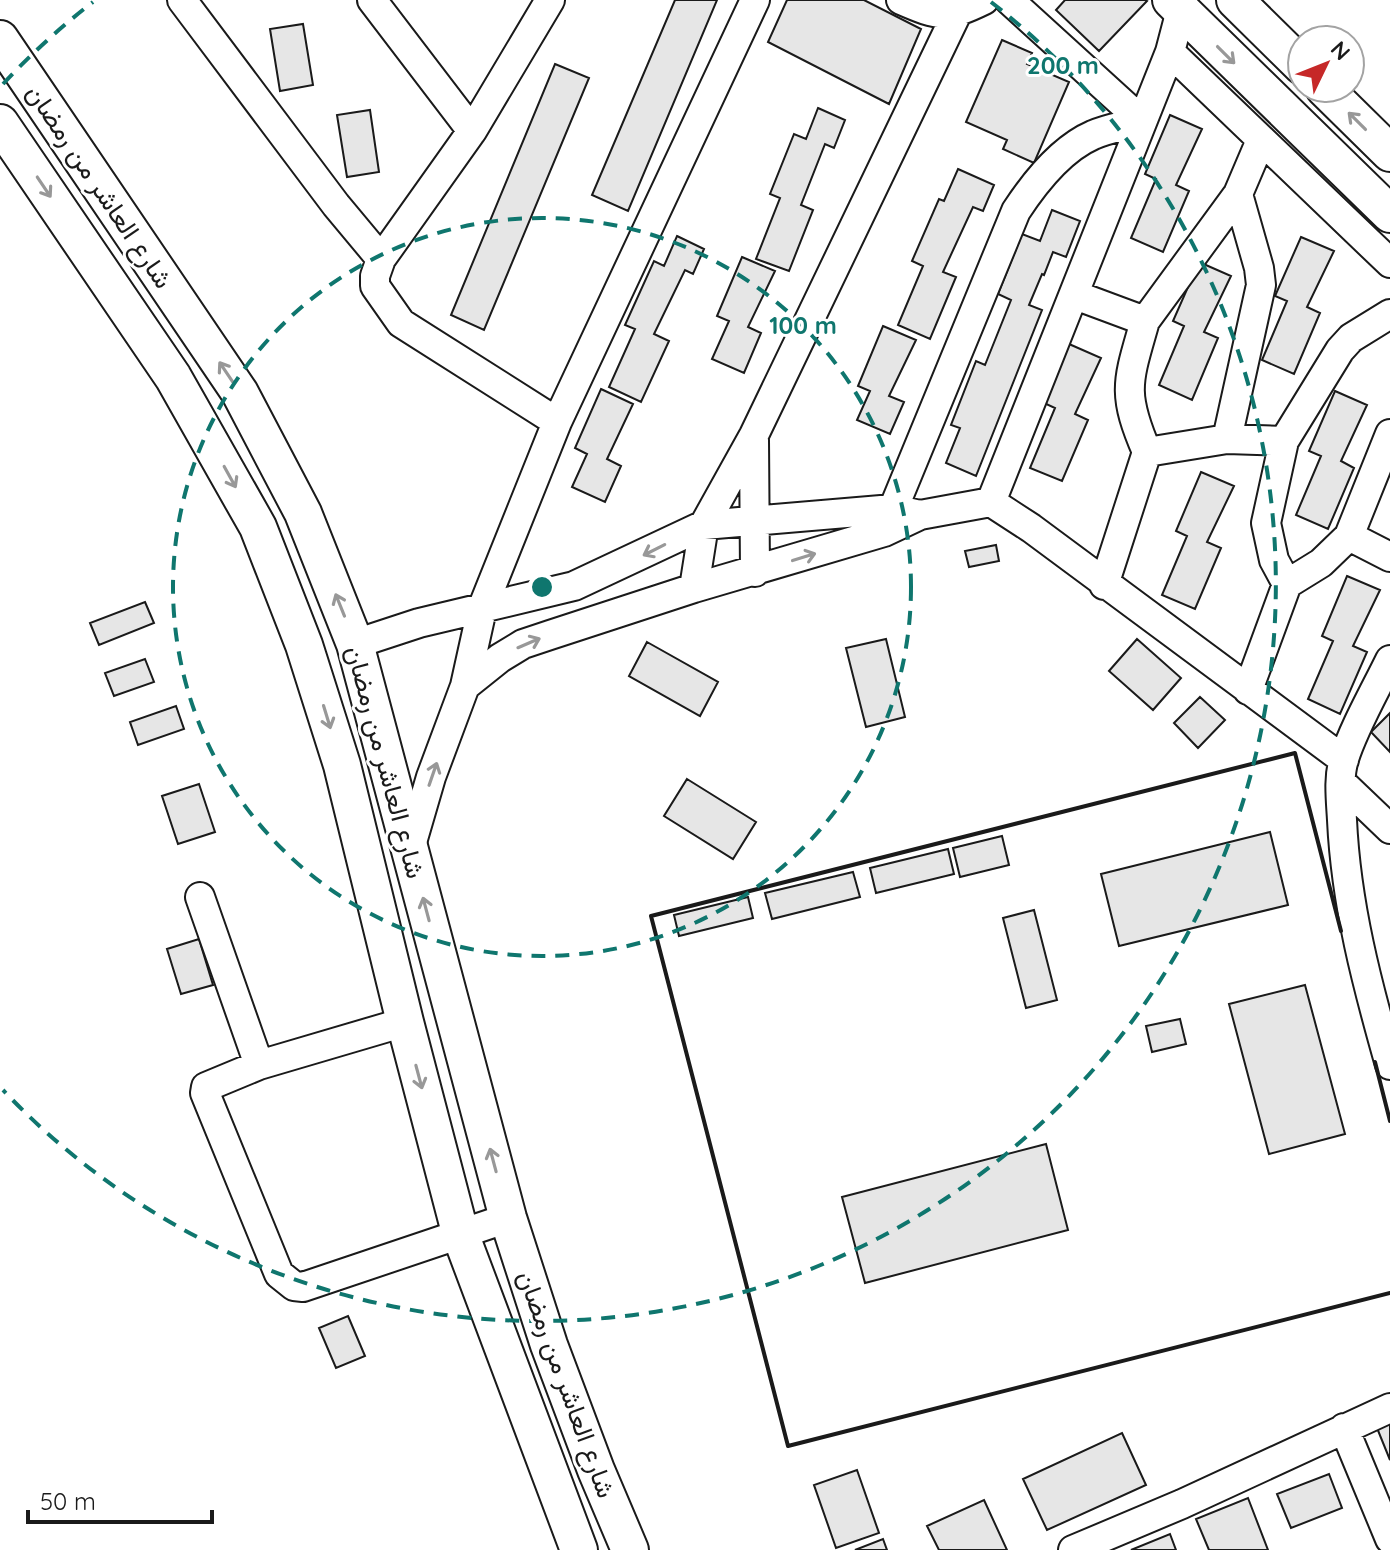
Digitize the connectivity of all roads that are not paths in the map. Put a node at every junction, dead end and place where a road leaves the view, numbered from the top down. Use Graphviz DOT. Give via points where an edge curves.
graph roads {
  1 [pos="182,0"];
  2 [pos="372,0"];
  3 [pos="550,0"];
  4 [pos="755,0"];
  5 [pos="901,0"];
  6 [pos="984,0"];
  7 [pos="1009,0"];
  8 [pos="1235,0"];
  9 [pos="1176,5"];
  10 [pos="957,13"];
  11 [pos="0,39"];
  12 [pos="1286,50"];
  13 [pos="1170,52"];
  14 [pos="1340,104"];
  15 [pos="1142,121"];
  16 [pos="0,123"];
  17 [pos="472,131"];
  18 [pos="1261,140"];
  19 [pos="1390,153"];
  20 [pos="1238,194"];
  21 [pos="1390,214"];
  22 [pos="381,259"];
  23 [pos="1390,263"];
  24 [pos="1075,295"];
  25 [pos="1390,316"];
  26 [pos="1145,321"];
  27 [pos="557,422"];
  28 [pos="1390,434"];
  29 [pos="754,435"];
  30 [pos="1227,439"];
  31 [pos="1284,441"];
  32 [pos="1147,452"];
  33 [pos="991,502"];
  34 [pos="899,519"];
  35 [pos="754,520"];
  36 [pos="704,525"];
  37 [pos="1349,536"];
  38 [pos="1390,557"];
  39 [pos="755,572"];
  40 [pos="1287,584"];
  41 [pos="1104,585"];
  42 [pos="694,588"];
  43 [pos="482,609"];
  44 [pos="355,644"];
  45 [pos="1390,660"];
  46 [pos="465,686"];
  47 [pos="1248,690"];
  48 [pos="1342,771"];
  49 [pos="1385,813"];
  50 [pos="410,849"];
  51 [pos="200,897"];
  52 [pos="405,1022"];
  53 [pos="259,1065"];
  54 [pos="1390,1065"];
  55 [pos="508,1218"];
  56 [pos="461,1236"];
  57 [pos="1390,1408"];
  58 [pos="1344,1428"];
  59 [pos="1390,1539"];
  60 [pos="579,1550"];
  61 [pos="630,1550"];
  62 [pos="1073,1550"];
  1 -- 22 [label="street"];
  2 -- 17 [label="street"];
  3 -- 17 [label="street"];
  4 -- 27 [label="street"];
  5 -- 10 [label="street" via="940,15"];
  6 -- 10 [label="street"];
  7 -- 15 [label="street"];
  8 -- 12 [label="main road"];
  9 -- 13 [label="street"];
  9 -- 21 [label="main road, one-way"];
  10 -- 29 [label="street"];
  44 -- 11 [label="main road, شارع العاشر من رمضان, one-way" via="303,513 240,393"];
  13 -- 15 [label="street"];
  13 -- 18 [label="street"];
  19 -- 14 [label="main road, one-way"];
  15 -- 24 [label="street"];
  15 -- 34 [label="street" via="1084,139 1045,173 1016,211"];
  16 -- 52 [label="main road, شارع العاشر من رمضان, one-way" via="173,377 258,527 304,645 342,765"];
  17 -- 22 [label="street"];
  18 -- 20 [label="street"];
  18 -- 23 [label="street"];
  20 -- 26 [label="street"];
  20 -- 30 [label="street" via="1261,285"];
  22 -- 27 [label="street" via="375,286 401,323"];
  24 -- 26 [label="street"];
  24 -- 33 [label="street"];
  25 -- 31 [label="street" via="1340,350"];
  26 -- 32 [label="street" via="1128,380 1132,418"];
  27 -- 43 [label="street"];
  28 -- 37 [label="street"];
  29 -- 35 [label="street"];
  29 -- 36 [label="street"];
  30 -- 31 [label="street"];
  30 -- 32 [label="street"];
  31 -- 40 [label="street" via="1266,523 1274,560"];
  32 -- 41 [label="street"];
  33 -- 34 [label="street"];
  33 -- 41 [label="street"];
  34 -- 35 [label="street"];
  39 -- 34 [label="street, one-way"];
  35 -- 36 [label="street"];
  35 -- 39 [label="street"];
  36 -- 42 [label="street"];
  36 -- 43 [label="street, one-way" via="574,586"];
  37 -- 38 [label="street"];
  37 -- 40 [label="street" via="1321,563"];
  39 -- 42 [label="street"];
  40 -- 47 [label="street"];
  41 -- 47 [label="street"];
  46 -- 42 [label="street, one-way" via="523,644"];
  43 -- 44 [label="street"];
  43 -- 46 [label="street"];
  44 -- 50 [label="main road, شارع العاشر من رمضان"];
  45 -- 48 [label="street"];
  50 -- 46 [label="street, one-way"];
  47 -- 48 [label="street"];
  48 -- 49 [label="street"];
  48 -- 54 [label="street" via="1352,919"];
  55 -- 50 [label="main road, شارع العاشر من رمضان, one-way"];
  51 -- 53 [label="street"];
  52 -- 53 [label="street"];
  52 -- 56 [label="main road, شارع العاشر من رمضان, one-way"];
  53 -- 56 [label="street" via="210,1083 205,1093 285,1281 303,1287"];
  55 -- 56 [label="street"];
  55 -- 61 [label="main road, شارع العاشر من رمضان" via="554,1359"];
  56 -- 60 [label="main road, شارع العاشر من رمضان"];
  57 -- 58 [label="street"];
  58 -- 59 [label="street"];
  58 -- 62 [label="street"];
}
